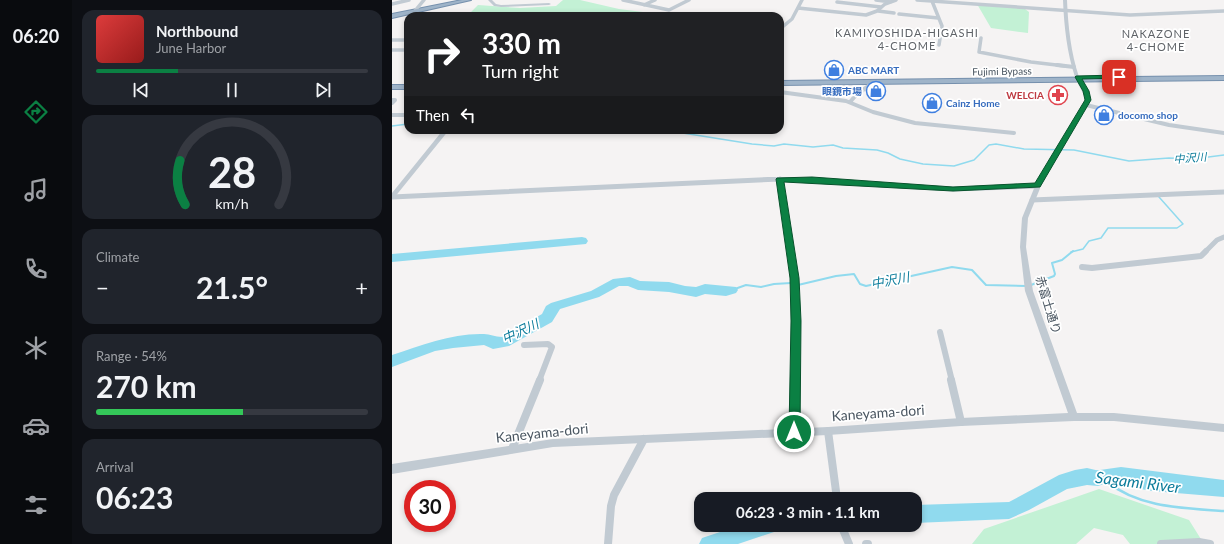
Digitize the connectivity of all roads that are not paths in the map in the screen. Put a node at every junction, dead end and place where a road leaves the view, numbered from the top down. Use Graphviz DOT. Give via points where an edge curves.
graph roads {
  1 [pos="408,0"];
  2 [pos="424,0"];
  3 [pos="469,0"];
  4 [pos="490,0"];
  5 [pos="623,0"];
  6 [pos="655,0"];
  7 [pos="690,0"];
  8 [pos="802,0"];
  9 [pos="876,0"];
  10 [pos="896,0"];
  11 [pos="917,0"];
  12 [pos="1065,0"];
  13 [pos="932,1"];
  14 [pos="961,1"];
  15 [pos="837,2"];
  16 [pos="891,2"];
  17 [pos="392,4"];
  18 [pos="548,4"];
  19 [pos="644,5"];
  20 [pos="881,7"];
  21 [pos="798,8"];
  22 [pos="1065,10"];
  23 [pos="878,11"];
  24 [pos="1224,11"];
  25 [pos="414,12"];
  26 [pos="894,13"];
  27 [pos="404,14"];
  28 [pos="899,14"];
  29 [pos="392,16"];
  30 [pos="938,18"];
  31 [pos="784,26"];
  32 [pos="981,38"];
  33 [pos="392,40"];
  34 [pos="404,40"];
  35 [pos="939,45"];
  36 [pos="392,50"];
  37 [pos="404,50"];
  38 [pos="1074,67"];
  39 [pos="1224,77"];
  40 [pos="1078,79"];
  41 [pos="784,82"];
  42 [pos="784,82"];
  43 [pos="873,83"];
  44 [pos="392,86"];
  45 [pos="404,86"];
  46 [pos="784,93"];
  47 [pos="850,102"];
  48 [pos="1086,105"];
  49 [pos="392,115"];
  50 [pos="404,115"];
  51 [pos="1014,133"];
  52 [pos="1224,133"];
  53 [pos="443,134"];
  54 [pos="780,179"];
  55 [pos="1038,186"];
  56 [pos="1224,192"];
  57 [pos="392,197"];
  58 [pos="1032,200"];
  59 [pos="1224,237"];
  60 [pos="1082,267"];
  61 [pos="940,332"];
  62 [pos="524,345"];
  63 [pos="1074,417"];
  64 [pos="960,422"];
  65 [pos="1224,428"];
  66 [pos="828,431"];
  67 [pos="794,432"];
  68 [pos="644,439"];
  69 [pos="512,449"];
  70 [pos="392,469"];
  71 [pos="836,492"];
  72 [pos="844,532"];
  73 [pos="608,544"];
  74 [pos="849,544"];
  75 [pos="1161,544"];
  76 [pos="1210,544"];
  1 -- 17 [label="street"];
  2 -- 25 [label="street"];
  3 -- 25 [label="highway"];
  4 -- 18 [label="street" via="501,6"];
  5 -- 19 [label="street"];
  6 -- 19 [label="street"];
  7 -- 19 [label="street" via="669,10"];
  8 -- 21 [label="street"];
  9 -- 16 [label="street"];
  10 -- 16 [label="street"];
  11 -- 13 [label="street"];
  12 -- 22 [label="street"];
  13 -- 14 [label="street"];
  13 -- 30 [label="street"];
  14 -- 22 [label="street"];
  15 -- 20 [label="street"];
  16 -- 20 [label="street"];
  20 -- 23 [label="street"];
  21 -- 23 [label="street" via="866,15"];
  21 -- 31 [label="street" via="792,19"];
  22 -- 24 [label="street" via="1153,15"];
  22 -- 38 [label="street"];
  23 -- 26 [label="street"];
  27 -- 29 [label="highway"];
  28 -- 30 [label="street"];
  30 -- 35 [label="street" via="942,26"];
  32 -- 38 [label="street" via="979,52"];
  33 -- 34 [label="street"];
  36 -- 37 [label="street"];
  38 -- 40 [label="street"];
  39 -- 40 [label="highway, Fujimi Bypass"];
  40 -- 41 [label="highway, Fujimi Bypass"];
  40 -- 43 [label="highway, Fujimi Bypass"];
  40 -- 48 [label="street" via="1087,94"];
  42 -- 43 [label="highway, Fujimi Bypass"];
  43 -- 47 [label="street"];
  44 -- 45 [label="highway"];
  46 -- 47 [label="street"];
  47 -- 51 [label="street" via="873,112 915,122"];
  48 -- 52 [label="street" via="1169,125"];
  48 -- 55 [label="street, 赤富士通り"];
  49 -- 50 [label="street"];
  53 -- 57 [label="street"];
  54 -- 55 [label="street" via="953,189"];
  54 -- 57 [label="street"];
  54 -- 67 [label="street" via="794,278"];
  55 -- 58 [label="street, 赤富士通り"];
  56 -- 58 [label="street"];
  58 -- 63 [label="street, 赤富士通り" via="1025,218 1023,248 1026,276"];
  59 -- 60 [label="street" via="1217,240 1201,256"];
  61 -- 64 [label="street"];
  62 -- 69 [label="street" via="548,344 552,347"];
  63 -- 64 [label="street, Kaneyama-dori"];
  63 -- 65 [label="street, Kaneyama-dori" via="1114,417"];
  64 -- 66 [label="street, Kaneyama-dori"];
  66 -- 67 [label="street, Kaneyama-dori"];
  66 -- 71 [label="street"];
  67 -- 68 [label="street, Kaneyama-dori"];
  68 -- 69 [label="street, Kaneyama-dori" via="553,443"];
  68 -- 73 [label="street" via="610,506"];
  69 -- 70 [label="street, Kaneyama-dori"];
  72 -- 74 [label="street"];
  75 -- 76 [label="street"];
}
